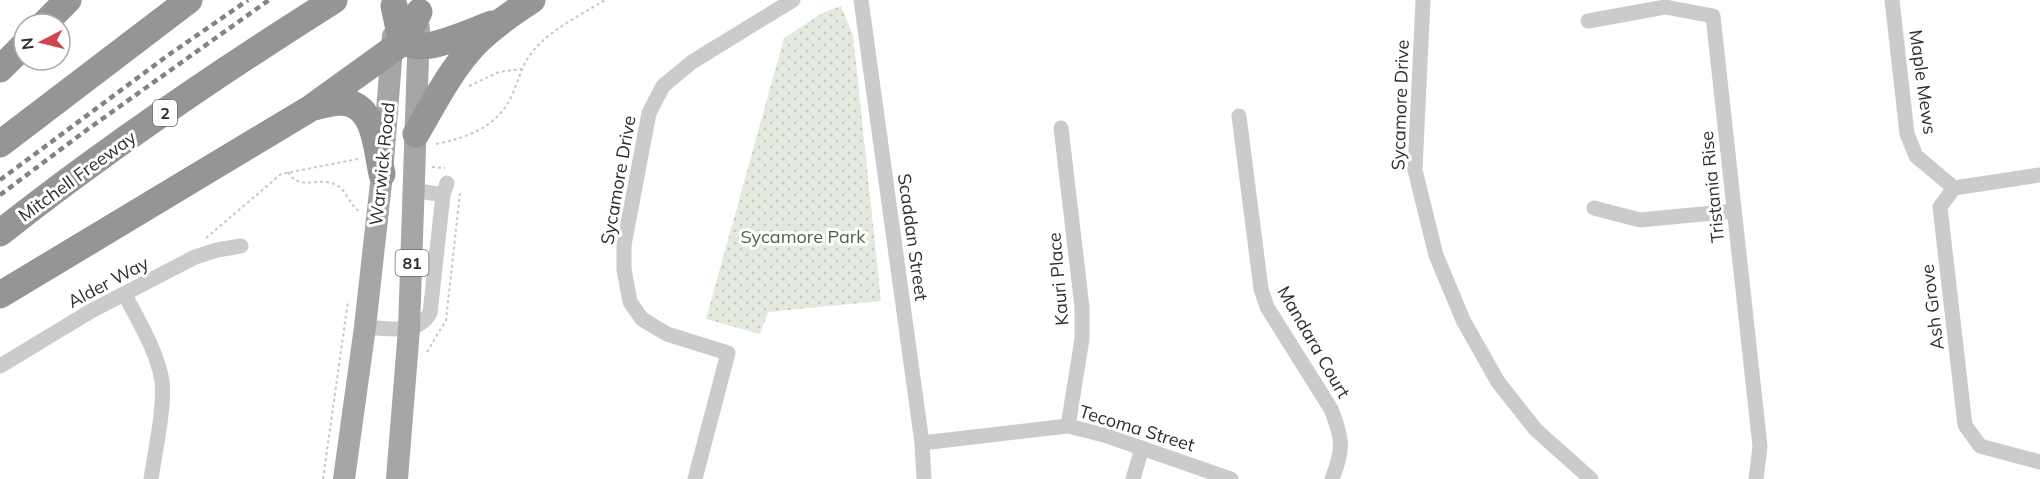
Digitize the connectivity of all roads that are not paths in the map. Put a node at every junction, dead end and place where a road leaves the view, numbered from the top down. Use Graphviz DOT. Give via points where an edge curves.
graph roads {
  1 [pos="68,0"];
  2 [pos="189,0"];
  3 [pos="334,0"];
  4 [pos="532,0"];
  5 [pos="793,0"];
  6 [pos="861,0"];
  7 [pos="1423,0"];
  8 [pos="1892,0"];
  9 [pos="406,5"];
  10 [pos="56,12"];
  11 [pos="502,20"];
  12 [pos="1588,21"];
  13 [pos="405,46"];
  14 [pos="12,57"];
  15 [pos="0,69"];
  16 [pos="311,108"];
  17 [pos="1239,116"];
  18 [pos="1061,128"];
  19 [pos="426,139"];
  20 [pos="0,144"];
  21 [pos="373,166"];
  22 [pos="2040,175"];
  23 [pos="1953,188"];
  24 [pos="414,190"];
  25 [pos="1594,208"];
  26 [pos="1734,212"];
  27 [pos="0,233"];
  28 [pos="241,246"];
  29 [pos="0,295"];
  30 [pos="125,295"];
  31 [pos="365,327"];
  32 [pos="410,329"];
  33 [pos="0,366"];
  34 [pos="1068,426"];
  35 [pos="922,443"];
  36 [pos="1142,448"];
  37 [pos="2040,462"];
  38 [pos="151,479"];
  39 [pos="344,479"];
  40 [pos="397,479"];
  41 [pos="695,479"];
  42 [pos="924,479"];
  43 [pos="1133,479"];
  44 [pos="1231,479"];
  45 [pos="1332,479"];
  46 [pos="1591,479"];
  47 [pos="1756,479"];
  1 -- 10 [label="highway"];
  2 -- 20 [label="highway"];
  3 -- 27 [label="highway, Mitchell Freeway / 2" via="80,172"];
  4 -- 11 [label="highway"];
  5 -- 41 [label="street, Sycamore Drive" via="692,62 663,87 649,113 624,244 630,302 642,319 667,334 728,352"];
  6 -- 35 [label="street, Scaddan Street"];
  7 -- 46 [label="street, Sycamore Drive" via="1415,170 1436,255 1463,320 1498,382 1536,430"];
  8 -- 23 [label="street, Maple Mews" via="1907,134 1916,156"];
  9 -- 13 [label="highway"];
  11 -- 13 [label="highway" via="435,45"];
  11 -- 19 [label="highway" via="475,44 445,85"];
  12 -- 26 [label="street, Tristania Rise" via="1665,6 1713,16"];
  13 -- 16 [label="highway"];
  13 -- 19 [label="main road, Warwick Road / 81"];
  13 -- 21 [label="main road, Warwick Road / 81"];
  14 -- 15 [label="highway"];
  16 -- 21 [label="highway" via="338,102 350,103 363,111 371,126"];
  16 -- 29 [label="highway"];
  17 -- 45 [label="street, Mandara Court" via="1261,289 1267,307 1338,426 1341,456"];
  18 -- 34 [label="street, Kauri Place" via="1082,307 1082,339"];
  19 -- 24 [label="main road, Warwick Road / 81"];
  21 -- 31 [label="main road, Warwick Road / 81" via="377,213"];
  22 -- 23 [label="street"];
  23 -- 37 [label="street, Ash Grove" via="1940,207 1965,425 1980,446"];
  24 -- 32 [label="main road, Warwick Road / 81"];
  24 -- 32 [label="street, Warwick Road" via="445,189 430,313"];
  25 -- 26 [label="street" via="1640,220"];
  26 -- 47 [label="street, Tristania Rise" via="1760,446"];
  28 -- 30 [label="street, Alder Way" via="195,257"];
  30 -- 33 [label="street, Alder Way"];
  30 -- 38 [label="street" via="150,346 162,382"];
  31 -- 32 [label="street"];
  31 -- 39 [label="main road, Warwick Road / 81"];
  32 -- 40 [label="main road, Warwick Road / 81"];
  34 -- 35 [label="street, Tecoma Street"];
  34 -- 36 [label="street, Tecoma Street"];
  35 -- 42 [label="street, Scaddan Street"];
  36 -- 43 [label="street"];
  36 -- 44 [label="street, Tecoma Street"];
}
